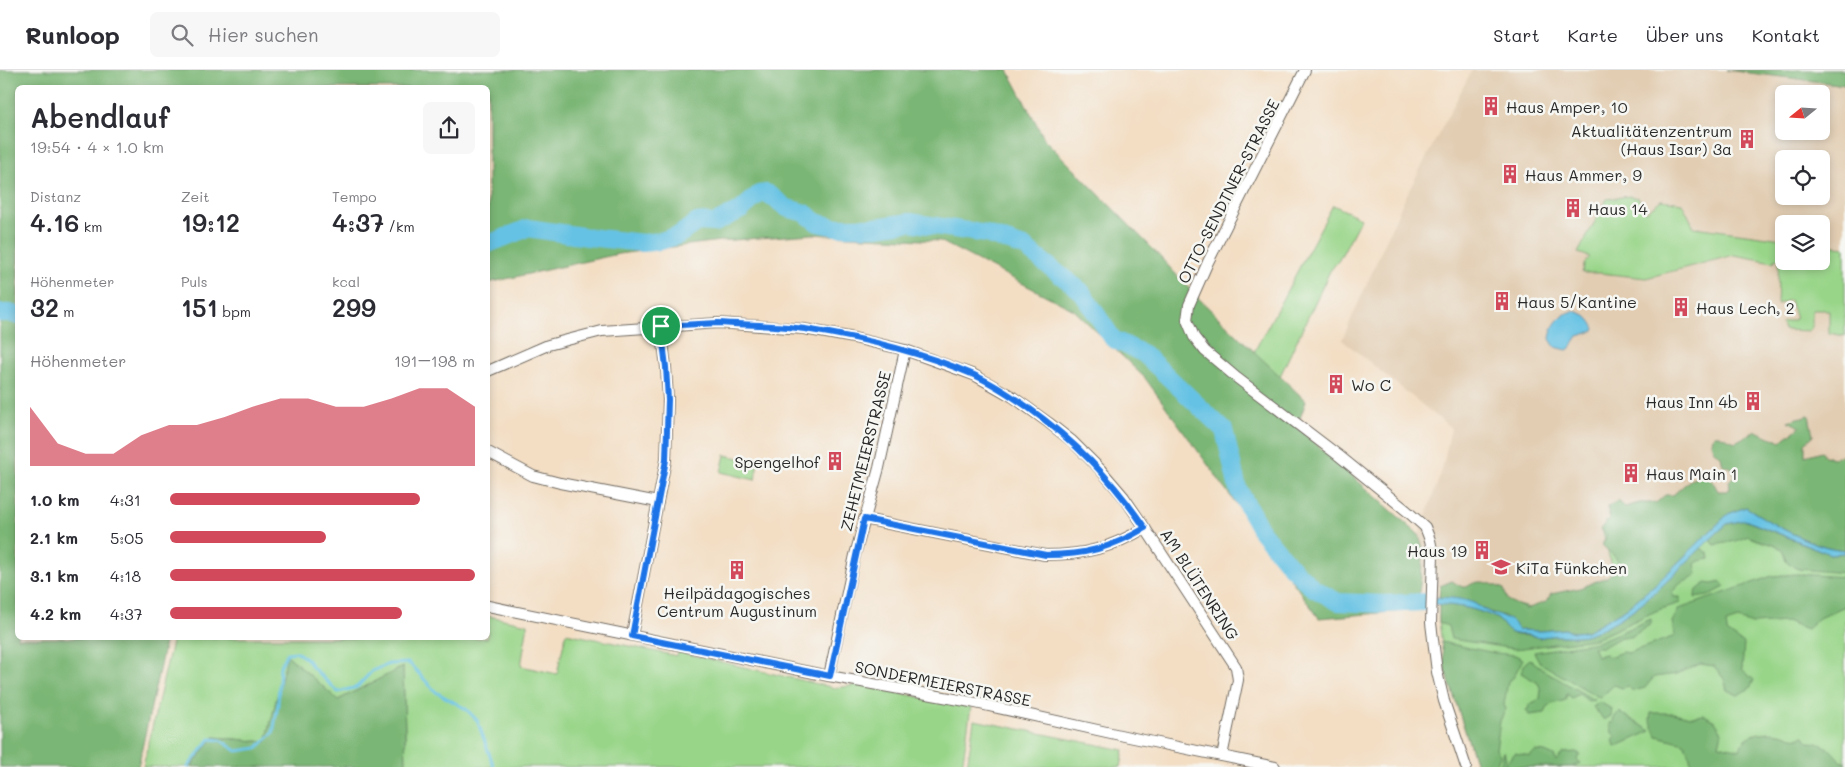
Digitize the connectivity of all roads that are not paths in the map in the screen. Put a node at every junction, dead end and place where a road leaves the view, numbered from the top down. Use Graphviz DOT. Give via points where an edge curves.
graph roads {
  1 [pos="1305,70"];
  2 [pos="661,326"];
  3 [pos="905,350"];
  4 [pos="490,370"];
  5 [pos="490,453"];
  6 [pos="658,502"];
  7 [pos="864,519"];
  8 [pos="1145,528"];
  9 [pos="490,606"];
  10 [pos="632,636"];
  11 [pos="830,676"];
  12 [pos="1222,756"];
  13 [pos="1276,767"];
  14 [pos="1466,767"];
  1 -- 14 [label="street, OTTO-SENDTNER-STRASSE" via="1204,269 1189,305 1188,320 1194,337 1205,351 1425,528 1433,554 1430,609 1437,672"];
  2 -- 3 [label="street, AM BLÜTENRING" via="718,323 804,329"];
  2 -- 4 [label="street, AM BLÜTENRING" via="602,331 575,337"];
  2 -- 6 [label="street" via="666,367 667,441"];
  3 -- 7 [label="street, ZEHETMEIERSTRASSE" via="879,468"];
  3 -- 8 [label="street, AM BLÜTENRING" via="974,375 1050,423 1100,469 1124,496"];
  5 -- 6 [label="street" via="533,476"];
  6 -- 10 [label="street"];
  7 -- 8 [label="street" via="1046,555 1068,555 1104,548"];
  7 -- 11 [label="street, ZEHETMEIERSTRASSE"];
  8 -- 12 [label="street, AM BLÜTENRING" via="1236,666 1238,680"];
  9 -- 10 [label="street, SONDERMEIERSTRASSE"];
  10 -- 11 [label="street, SONDERMEIERSTRASSE"];
  11 -- 12 [label="street, SONDERMEIERSTRASSE" via="971,702"];
  12 -- 13 [label="street, SONDERMEIERSTRASSE"];
}
